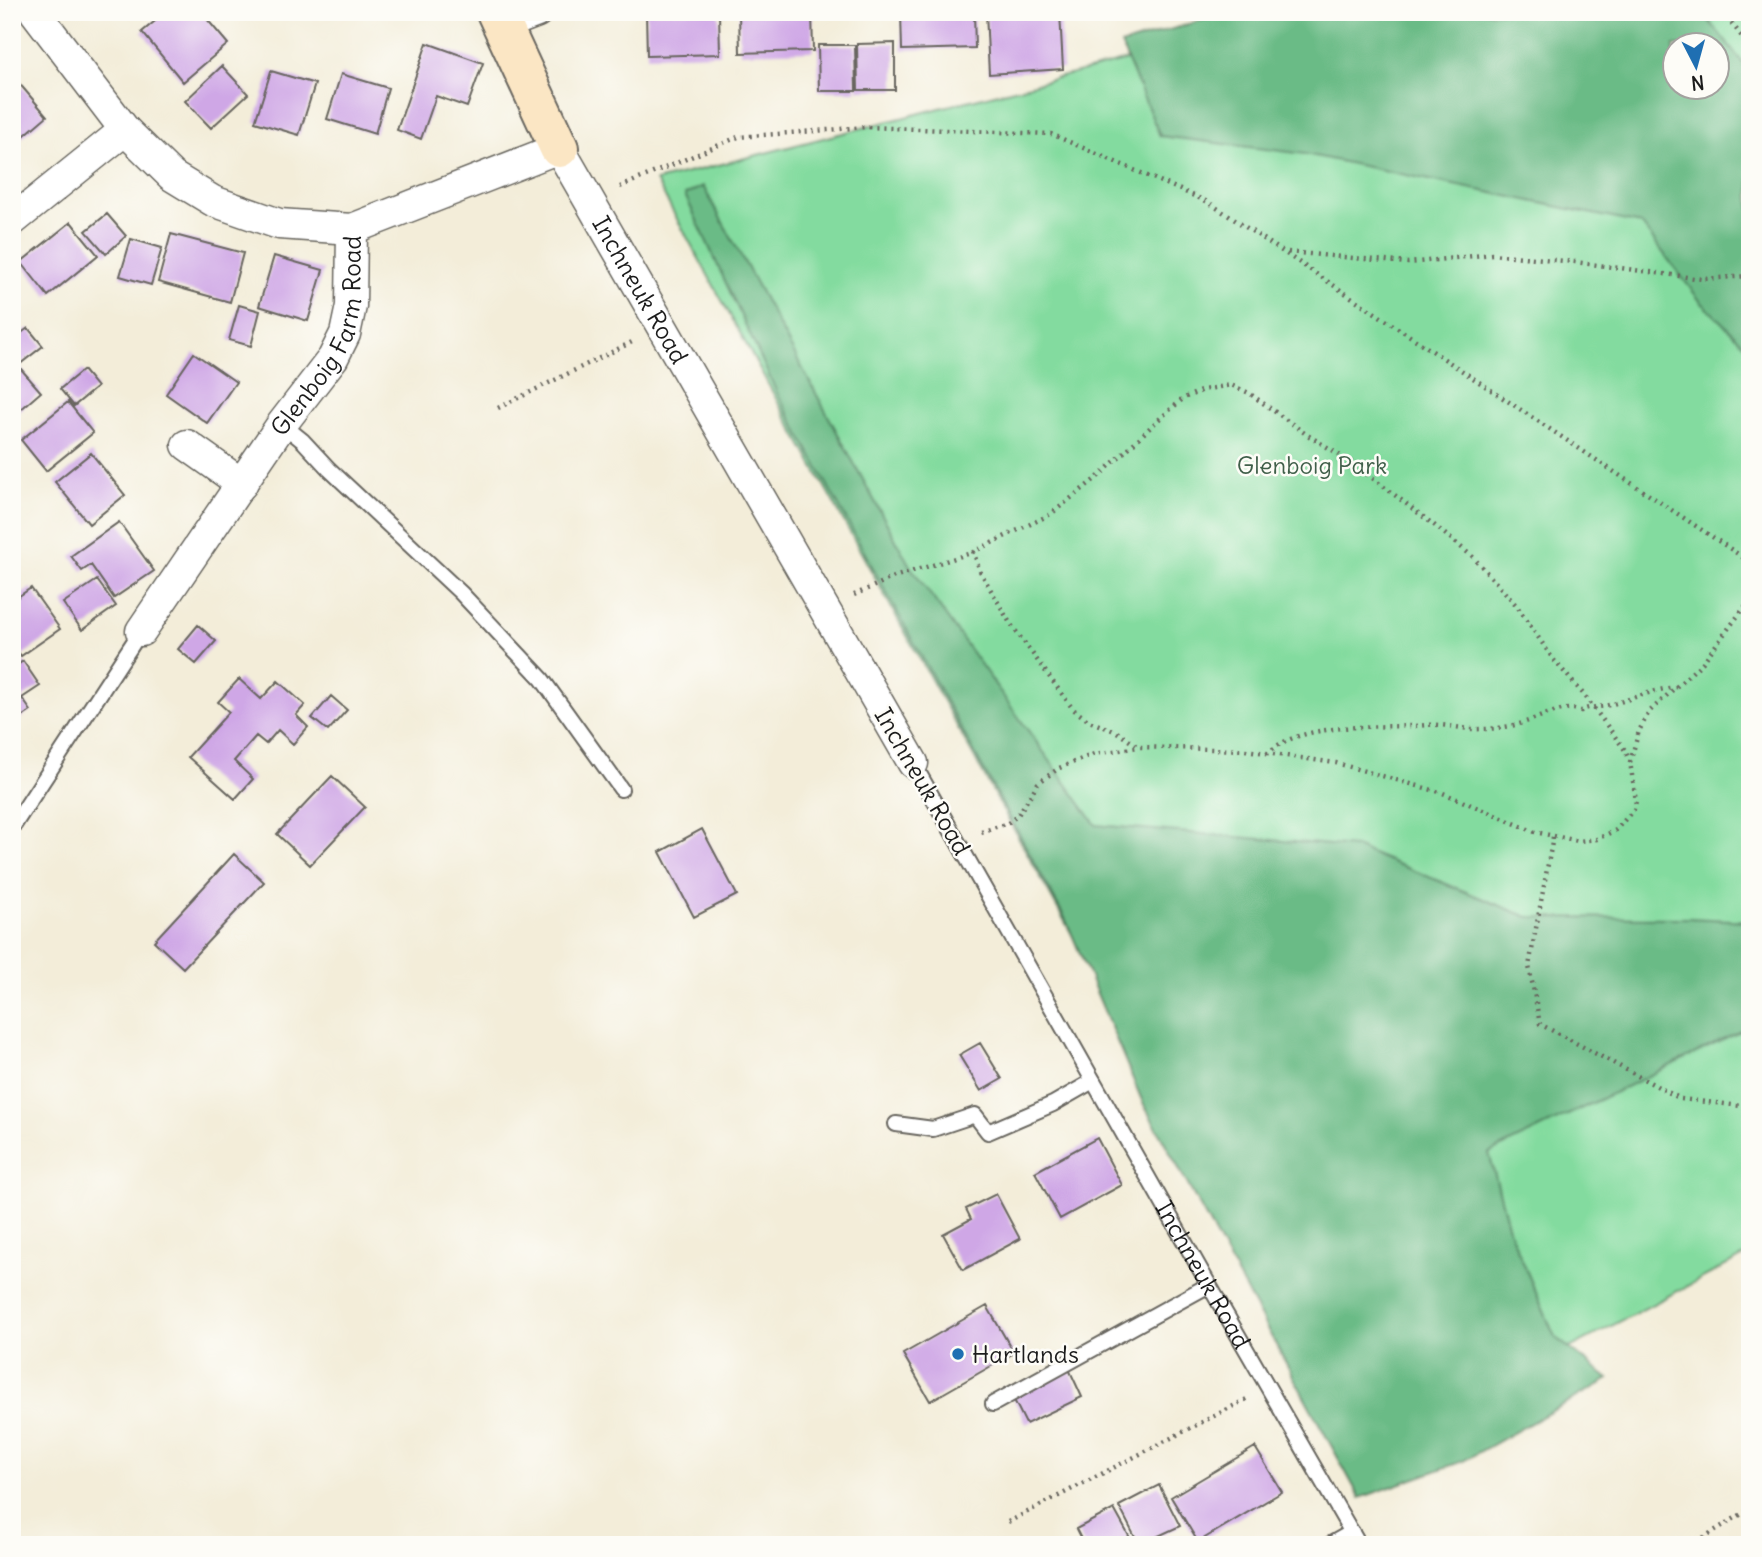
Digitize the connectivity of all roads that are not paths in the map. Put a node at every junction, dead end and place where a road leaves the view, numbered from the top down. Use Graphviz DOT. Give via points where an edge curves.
graph roads {
  1 [pos="35,12"];
  2 [pos="512,16"];
  3 [pos="125,130"];
  4 [pos="559,148"];
  5 [pos="12,221"];
  6 [pos="352,229"];
  7 [pos="282,424"];
  8 [pos="187,444"];
  9 [pos="242,484"];
  10 [pos="141,631"];
  11 [pos="913,763"];
  12 [pos="621,789"];
  13 [pos="12,828"];
  14 [pos="1093,1081"];
  15 [pos="896,1124"];
  16 [pos="1209,1285"];
  17 [pos="993,1404"];
  18 [pos="1355,1539"];
  19 [pos="1329,1545"];
  1 -- 3 [label="street"];
  2 -- 4 [label="street, Inchneuk Road"];
  3 -- 5 [label="street"];
  3 -- 6 [label="street" via="172,176 213,201 279,223"];
  4 -- 6 [label="street, Glenboig Farm Road"];
  4 -- 11 [label="street, Inchneuk Road"];
  6 -- 7 [label="street, Glenboig Farm Road" via="351,306 345,334 333,358"];
  7 -- 9 [label="street, Glenboig Farm Road"];
  7 -- 12 [label="lane" via="509,643 542,679"];
  8 -- 9 [label="street"];
  9 -- 10 [label="street, Glenboig Farm Road"];
  10 -- 13 [label="lane, Glenboig Farm Road"];
  11 -- 14 [label="lane, Inchneuk Road"];
  14 -- 15 [label="lane" via="988,1132 975,1115 933,1129"];
  14 -- 16 [label="lane, Inchneuk Road"];
  16 -- 17 [label="lane"];
  16 -- 18 [label="lane, Inchneuk Road"];
  18 -- 19 [label="lane"];
}
